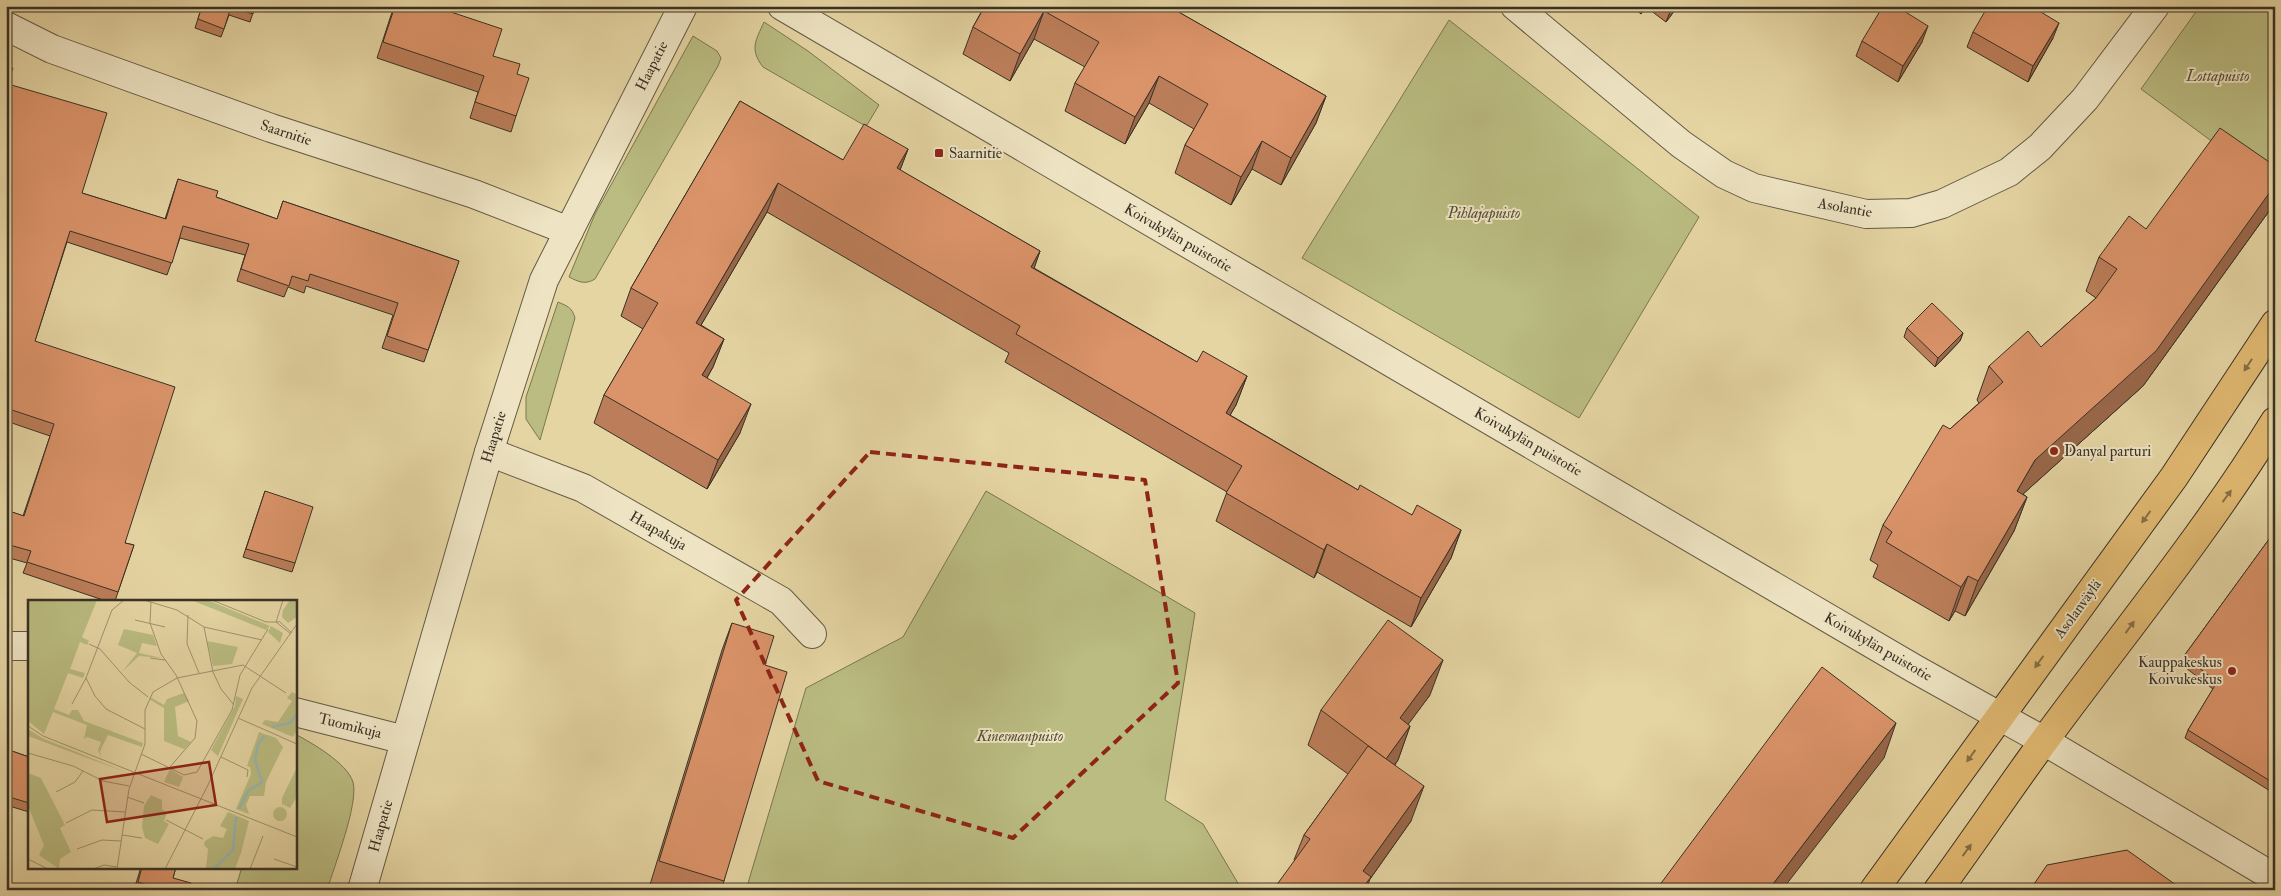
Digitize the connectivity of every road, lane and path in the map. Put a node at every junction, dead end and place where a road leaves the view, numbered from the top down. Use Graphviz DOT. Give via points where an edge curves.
graph roads {
  1 [pos="683,6"];
  2 [pos="782,6"];
  3 [pos="1515,6"];
  4 [pos="2155,6"];
  5 [pos="6,26"];
  6 [pos="569,231"];
  7 [pos="2275,324"];
  8 [pos="2275,421"];
  9 [pos="489,452"];
  10 [pos="812,634"];
  11 [pos="6,646"];
  12 [pos="28,646"];
  13 [pos="296,712"];
  14 [pos="1999,716"];
  15 [pos="405,740"];
  16 [pos="2044,742"];
  17 [pos="2275,878"];
  18 [pos="362,890"];
  19 [pos="1874,890"];
  20 [pos="1938,890"];
  1 -- 6 [label="street, Haapatie"];
  2 -- 14 [label="street, Koivukylän puistotie"];
  3 -- 4 [label="street, Asolantie" via="1681,144 1724,174 1754,188 1866,214 1911,213 1942,204 2009,172 2040,147 2085,99"];
  5 -- 6 [label="street, Saarnitie" via="52,50 271,128 474,194"];
  6 -- 9 [label="street, Haapatie" via="544,280"];
  7 -- 14 [label="main road, Asolanväylä, one-way" via="2174,478"];
  16 -- 8 [label="main road, one-way" via="2238,481"];
  9 -- 10 [label="street, Haapakuja" via="584,488 781,601"];
  9 -- 15 [label="street, Haapatie"];
  11 -- 12 [label="street"];
  13 -- 15 [label="street, Tuomikuja"];
  14 -- 16 [label="street, Koivukylän puistotie"];
  14 -- 19 [label="main road, Asolanväylä, one-way"];
  15 -- 18 [label="street, Haapatie"];
  16 -- 17 [label="street, Koivukylän puistotie"];
  20 -- 16 [label="main road, one-way"];
}
